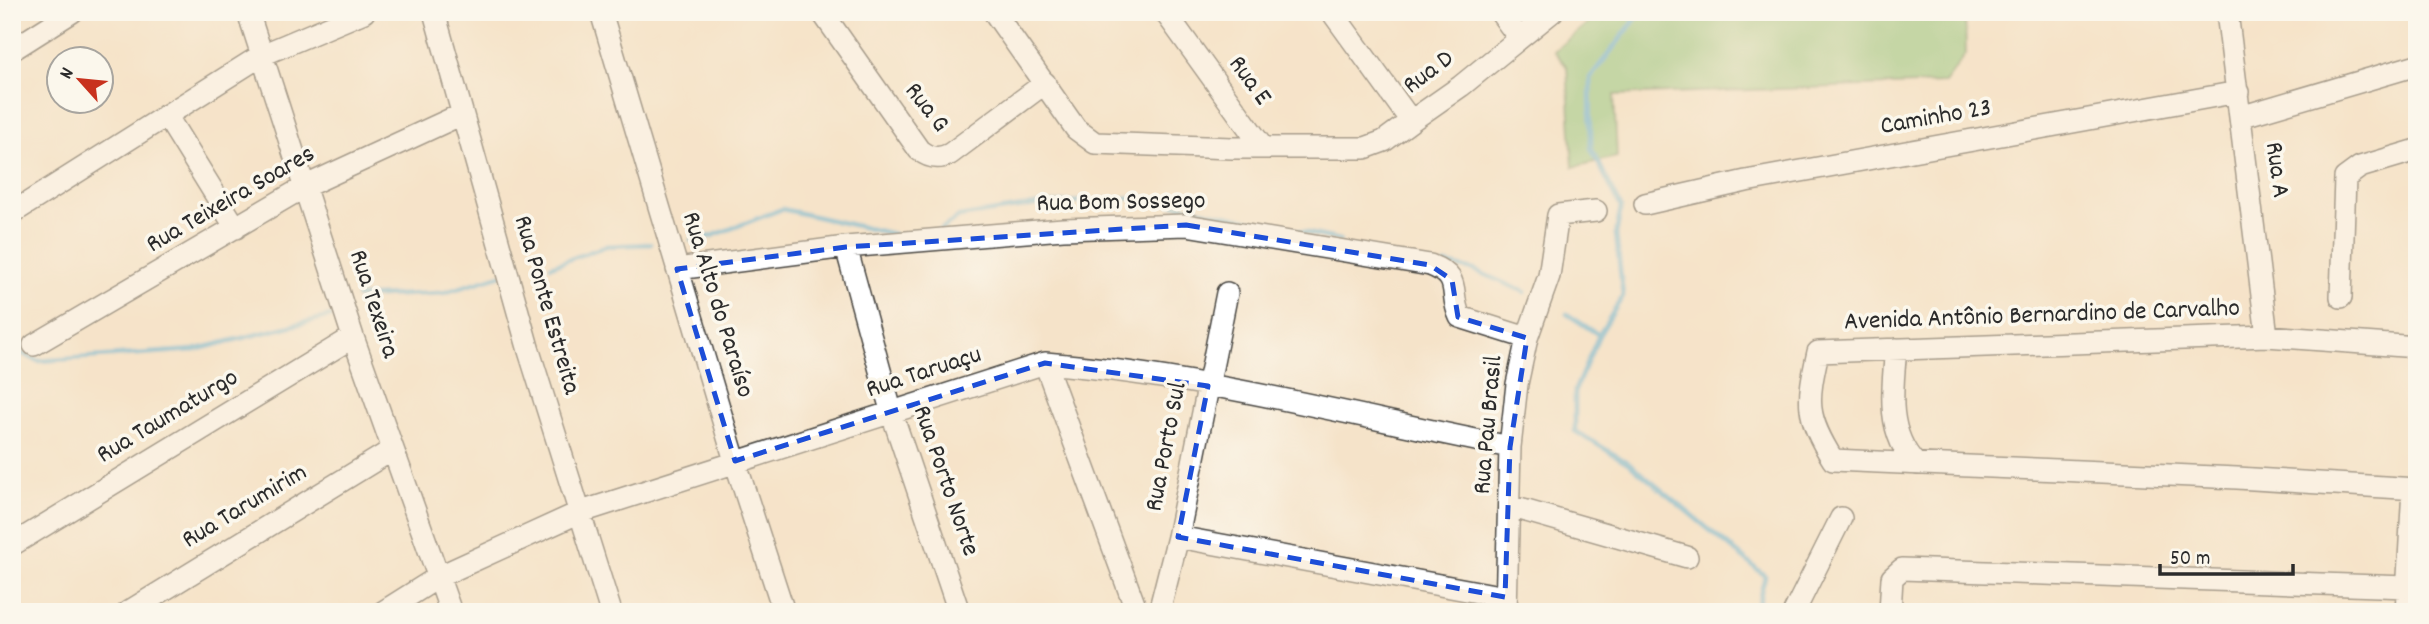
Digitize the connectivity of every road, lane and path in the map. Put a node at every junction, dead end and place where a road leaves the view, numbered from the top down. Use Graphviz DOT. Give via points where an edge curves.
graph roads {
  1 [pos="72,12"];
  2 [pos="248,12"];
  3 [pos="364,12"];
  4 [pos="434,12"];
  5 [pos="601,12"];
  6 [pos="822,12"];
  7 [pos="994,12"];
  8 [pos="1165,12"];
  9 [pos="1332,12"];
  10 [pos="1500,12"];
  11 [pos="1552,12"];
  12 [pos="2227,12"];
  13 [pos="1518,38"];
  14 [pos="12,50"];
  15 [pos="262,55"];
  16 [pos="2417,65"];
  17 [pos="1045,83"];
  18 [pos="2238,92"];
  19 [pos="462,114"];
  20 [pos="166,115"];
  21 [pos="2240,117"];
  22 [pos="1411,121"];
  23 [pos="1263,148"];
  24 [pos="2417,150"];
  25 [pos="306,186"];
  26 [pos="1645,204"];
  27 [pos="1596,211"];
  28 [pos="12,213"];
  29 [pos="236,228"];
  30 [pos="846,247"];
  31 [pos="677,269"];
  32 [pos="1227,293"];
  33 [pos="2342,297"];
  34 [pos="2267,336"];
  35 [pos="353,337"];
  36 [pos="1527,338"];
  37 [pos="34,345"];
  38 [pos="2417,347"];
  39 [pos="1896,349"];
  40 [pos="1045,363"];
  41 [pos="1208,386"];
  42 [pos="892,414"];
  43 [pos="1510,447"];
  44 [pos="392,450"];
  45 [pos="735,461"];
  46 [pos="1916,464"];
  47 [pos="2415,489"];
  48 [pos="1510,506"];
  49 [pos="578,513"];
  50 [pos="1841,518"];
  51 [pos="1178,537"];
  52 [pos="12,545"];
  53 [pos="1687,557"];
  54 [pos="440,576"];
  55 [pos="2407,587"];
  56 [pos="1505,604"];
  57 [pos="128,612"];
  58 [pos="383,612"];
  59 [pos="451,612"];
  60 [pos="611,612"];
  61 [pos="784,612"];
  62 [pos="959,612"];
  63 [pos="1137,612"];
  64 [pos="1159,612"];
  65 [pos="1794,612"];
  66 [pos="1890,612"];
  67 [pos="2406,612"];
  1 -- 14 [label="street"];
  2 -- 15 [label="street, Rua Texeira"];
  3 -- 15 [label="street"];
  4 -- 19 [label="street, Rua Ponte Estreita"];
  5 -- 31 [label="street, Rua Alto do Paraíso"];
  6 -- 17 [label="street, Rua G" via="927,156 950,154"];
  7 -- 17 [label="street, Rua Bom Sossego"];
  8 -- 23 [label="street, Rua E"];
  9 -- 22 [label="street, Rua D"];
  10 -- 13 [label="street"];
  11 -- 13 [label="street, Rua D"];
  12 -- 18 [label="street, Rua A"];
  13 -- 22 [label="street, Rua D"];
  15 -- 20 [label="street"];
  15 -- 25 [label="street, Rua Texeira"];
  16 -- 21 [label="street"];
  17 -- 23 [label="street, Rua Bom Sossego" via="1076,129 1096,143"];
  18 -- 21 [label="street, Rua A"];
  18 -- 26 [label="street, Caminho 23" via="1746,181"];
  19 -- 25 [label="street, Rua Teixeira Soares"];
  19 -- 49 [label="street, Rua Ponte Estreita"];
  20 -- 28 [label="street"];
  20 -- 29 [label="street"];
  21 -- 34 [label="street, Rua A"];
  22 -- 23 [label="street, Rua Bom Sossego" via="1384,141 1365,148"];
  24 -- 33 [label="street" via="2360,167 2345,178"];
  25 -- 29 [label="street, Rua Teixeira Soares"];
  25 -- 35 [label="street, Rua Texeira"];
  27 -- 36 [label="street, Rua Pau Brasil" via="1558,215 1549,276"];
  29 -- 37 [label="street, Rua Teixeira Soares"];
  30 -- 31 [label="street, Rua Bom Sossego"];
  30 -- 36 [label="street, Rua Bom Sossego" via="1063,229 1210,227 1430,265 1452,280 1460,317"];
  30 -- 42 [label="street, Rua Porto Norte"];
  31 -- 45 [label="street, Rua Alto do Paraíso"];
  32 -- 41 [label="street, Rua Porto Sul"];
  34 -- 38 [label="street, Avenida Antônio Bernardino de Carvalho"];
  34 -- 39 [label="street, Avenida Antônio Bernardino de Carvalho"];
  35 -- 44 [label="street, Rua Texeira"];
  35 -- 52 [label="street, Rua Taumaturgo"];
  36 -- 43 [label="street, Rua Pau Brasil"];
  39 -- 46 [label="street" via="1895,428 1905,453"];
  39 -- 46 [label="street, Avenida Antônio Bernardino de Carvalho" via="1818,352 1810,412 1814,430 1833,460"];
  40 -- 41 [label="street, Rua Taruaçu" via="1093,366"];
  40 -- 42 [label="street, Rua Taruaçu"];
  40 -- 63 [label="street"];
  41 -- 43 [label="street, Rua Taruaçu"];
  41 -- 51 [label="street, Rua Porto Sul"];
  42 -- 45 [label="street, Rua Taruaçu"];
  42 -- 62 [label="street, Rua Porto Norte"];
  43 -- 48 [label="street, Rua Pau Brasil"];
  44 -- 54 [label="street, Rua Texeira"];
  44 -- 57 [label="street, Rua Tarumirim"];
  45 -- 49 [label="street, Rua Taruaçu"];
  45 -- 61 [label="street, Rua Alto do Paraíso"];
  46 -- 47 [label="street, Avenida Antônio Bernardino de Carvalho"];
  47 -- 55 [label="street"];
  48 -- 53 [label="street"];
  48 -- 56 [label="street, Rua Pau Brasil"];
  49 -- 54 [label="street, Rua Taruaçu"];
  49 -- 60 [label="street, Rua Ponte Estreita"];
  50 -- 65 [label="street"];
  51 -- 56 [label="street"];
  51 -- 64 [label="street, Rua Porto Sul"];
  54 -- 58 [label="street, Rua Taruaçu"];
  54 -- 59 [label="street, Rua Texeira"];
  55 -- 66 [label="street" via="1902,569 1892,578"];
  55 -- 67 [label="street"];
}
